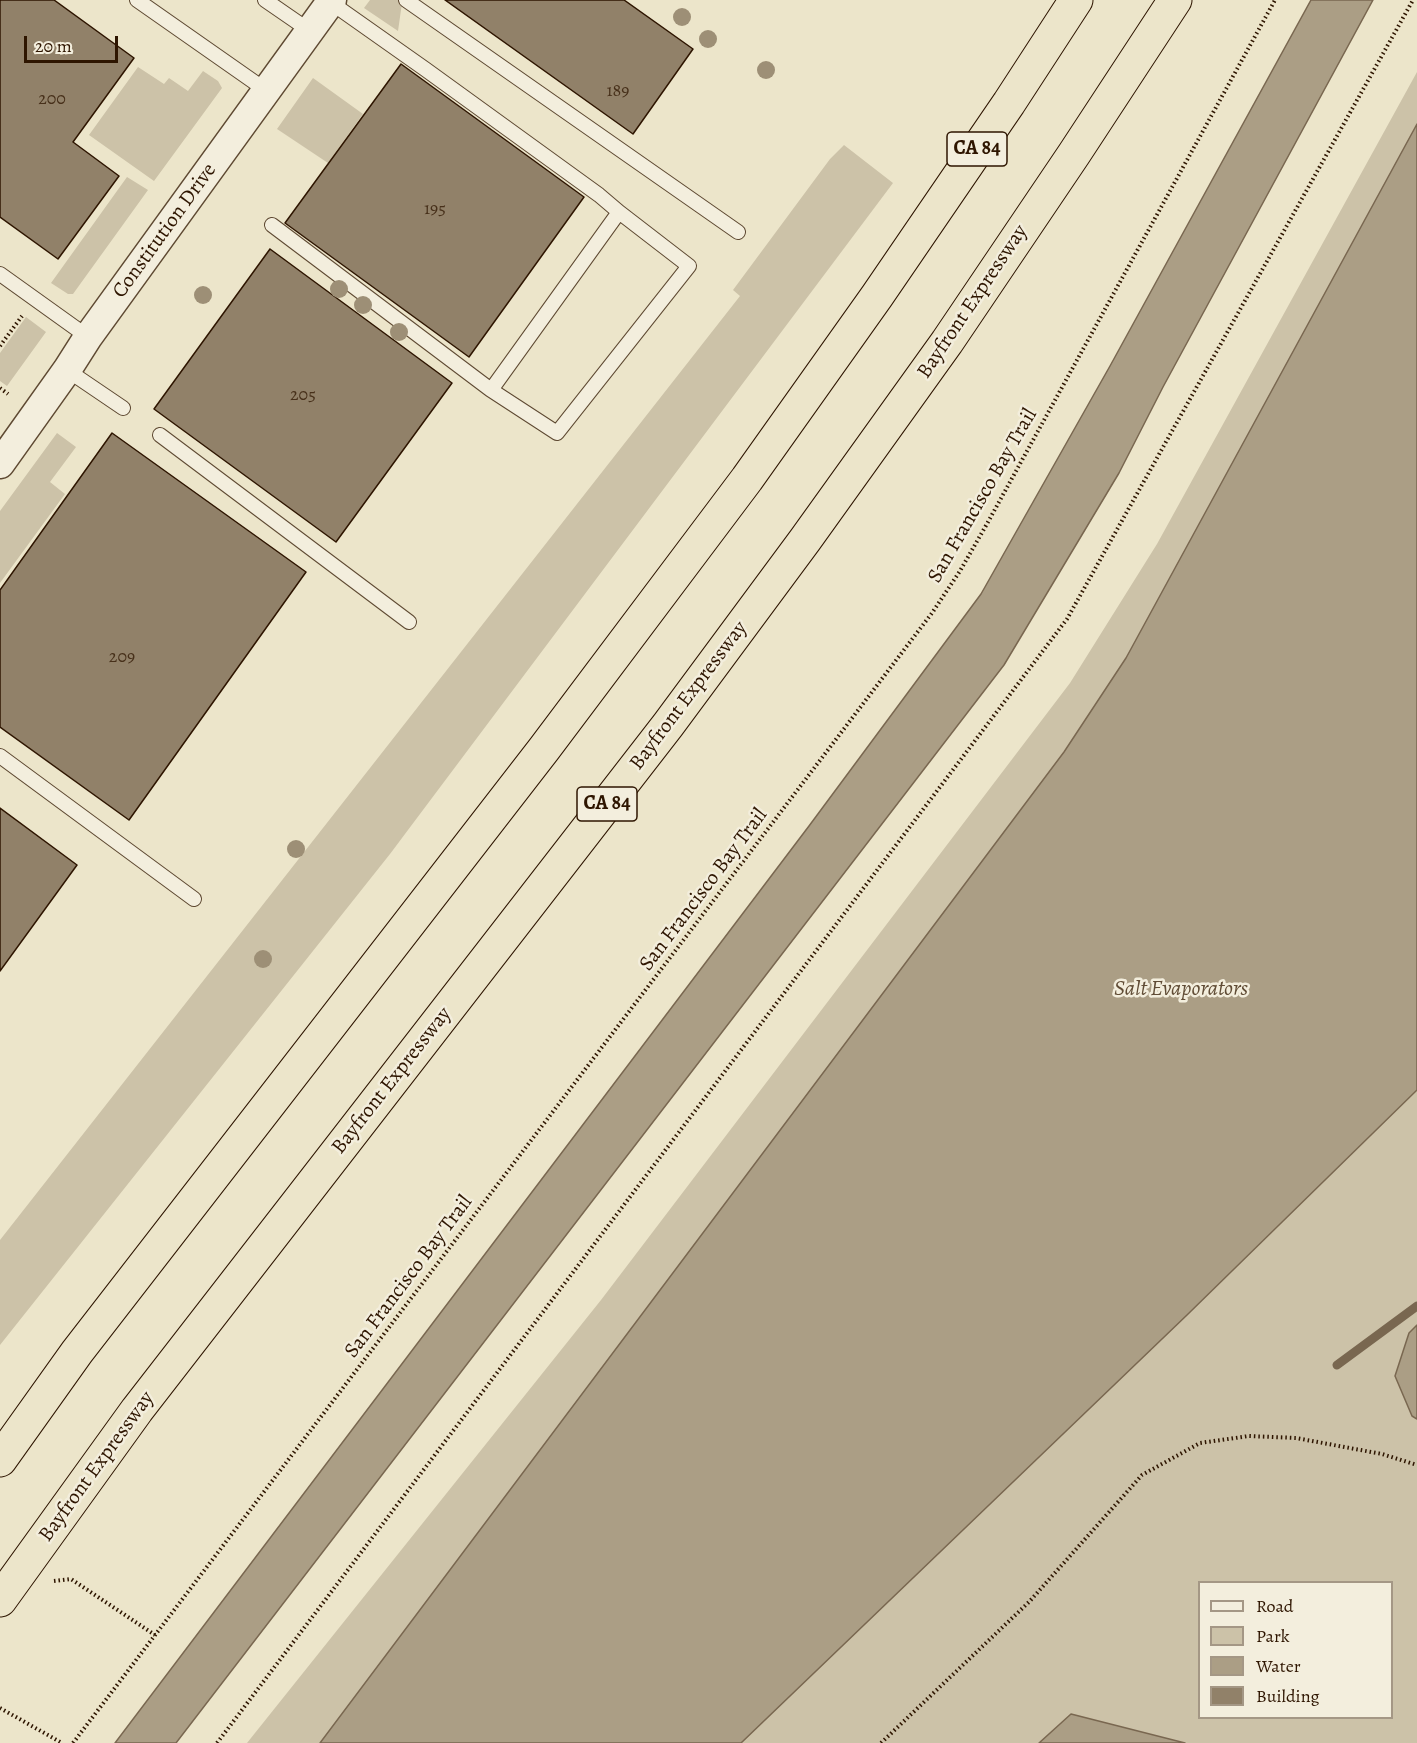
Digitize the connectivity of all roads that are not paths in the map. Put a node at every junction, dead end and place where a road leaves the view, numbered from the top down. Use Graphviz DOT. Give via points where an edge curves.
graph roads {
  1 [pos="137,0"];
  2 [pos="265,0"];
  3 [pos="406,0"];
  4 [pos="1076,0"];
  5 [pos="1175,0"];
  6 [pos="331,1"];
  7 [pos="310,31"];
  8 [pos="267,91"];
  9 [pos="619,212"];
  10 [pos="272,225"];
  11 [pos="738,232"];
  12 [pos="0,274"];
  13 [pos="88,337"];
  14 [pos="67,370"];
  15 [pos="491,390"];
  16 [pos="123,408"];
  17 [pos="160,435"];
  18 [pos="0,464"];
  19 [pos="409,622"];
  20 [pos="0,756"];
  21 [pos="194,899"];
  22 [pos="0,1460"];
  23 [pos="3,1590"];
  1 -- 8 [label="lane"];
  2 -- 7 [label="lane"];
  3 -- 11 [label="lane"];
  4 -- 22 [label="highway, CA 84" via="1009,103 747,479 544,749 77,1352"];
  5 -- 23 [label="highway, Bayfront Expressway / CA 84" via="947,342 806,540"];
  6 -- 7 [label="street, Constitution Drive"];
  6 -- 9 [label="lane"];
  7 -- 8 [label="street, Constitution Drive"];
  8 -- 13 [label="street, Constitution Drive"];
  9 -- 15 [label="lane"];
  9 -- 15 [label="lane" via="689,266 557,433"];
  10 -- 15 [label="lane"];
  12 -- 13 [label="lane"];
  13 -- 14 [label="street, Constitution Drive"];
  14 -- 16 [label="lane"];
  14 -- 18 [label="street, Constitution Drive"];
  17 -- 19 [label="lane"];
  20 -- 21 [label="lane"];
}
